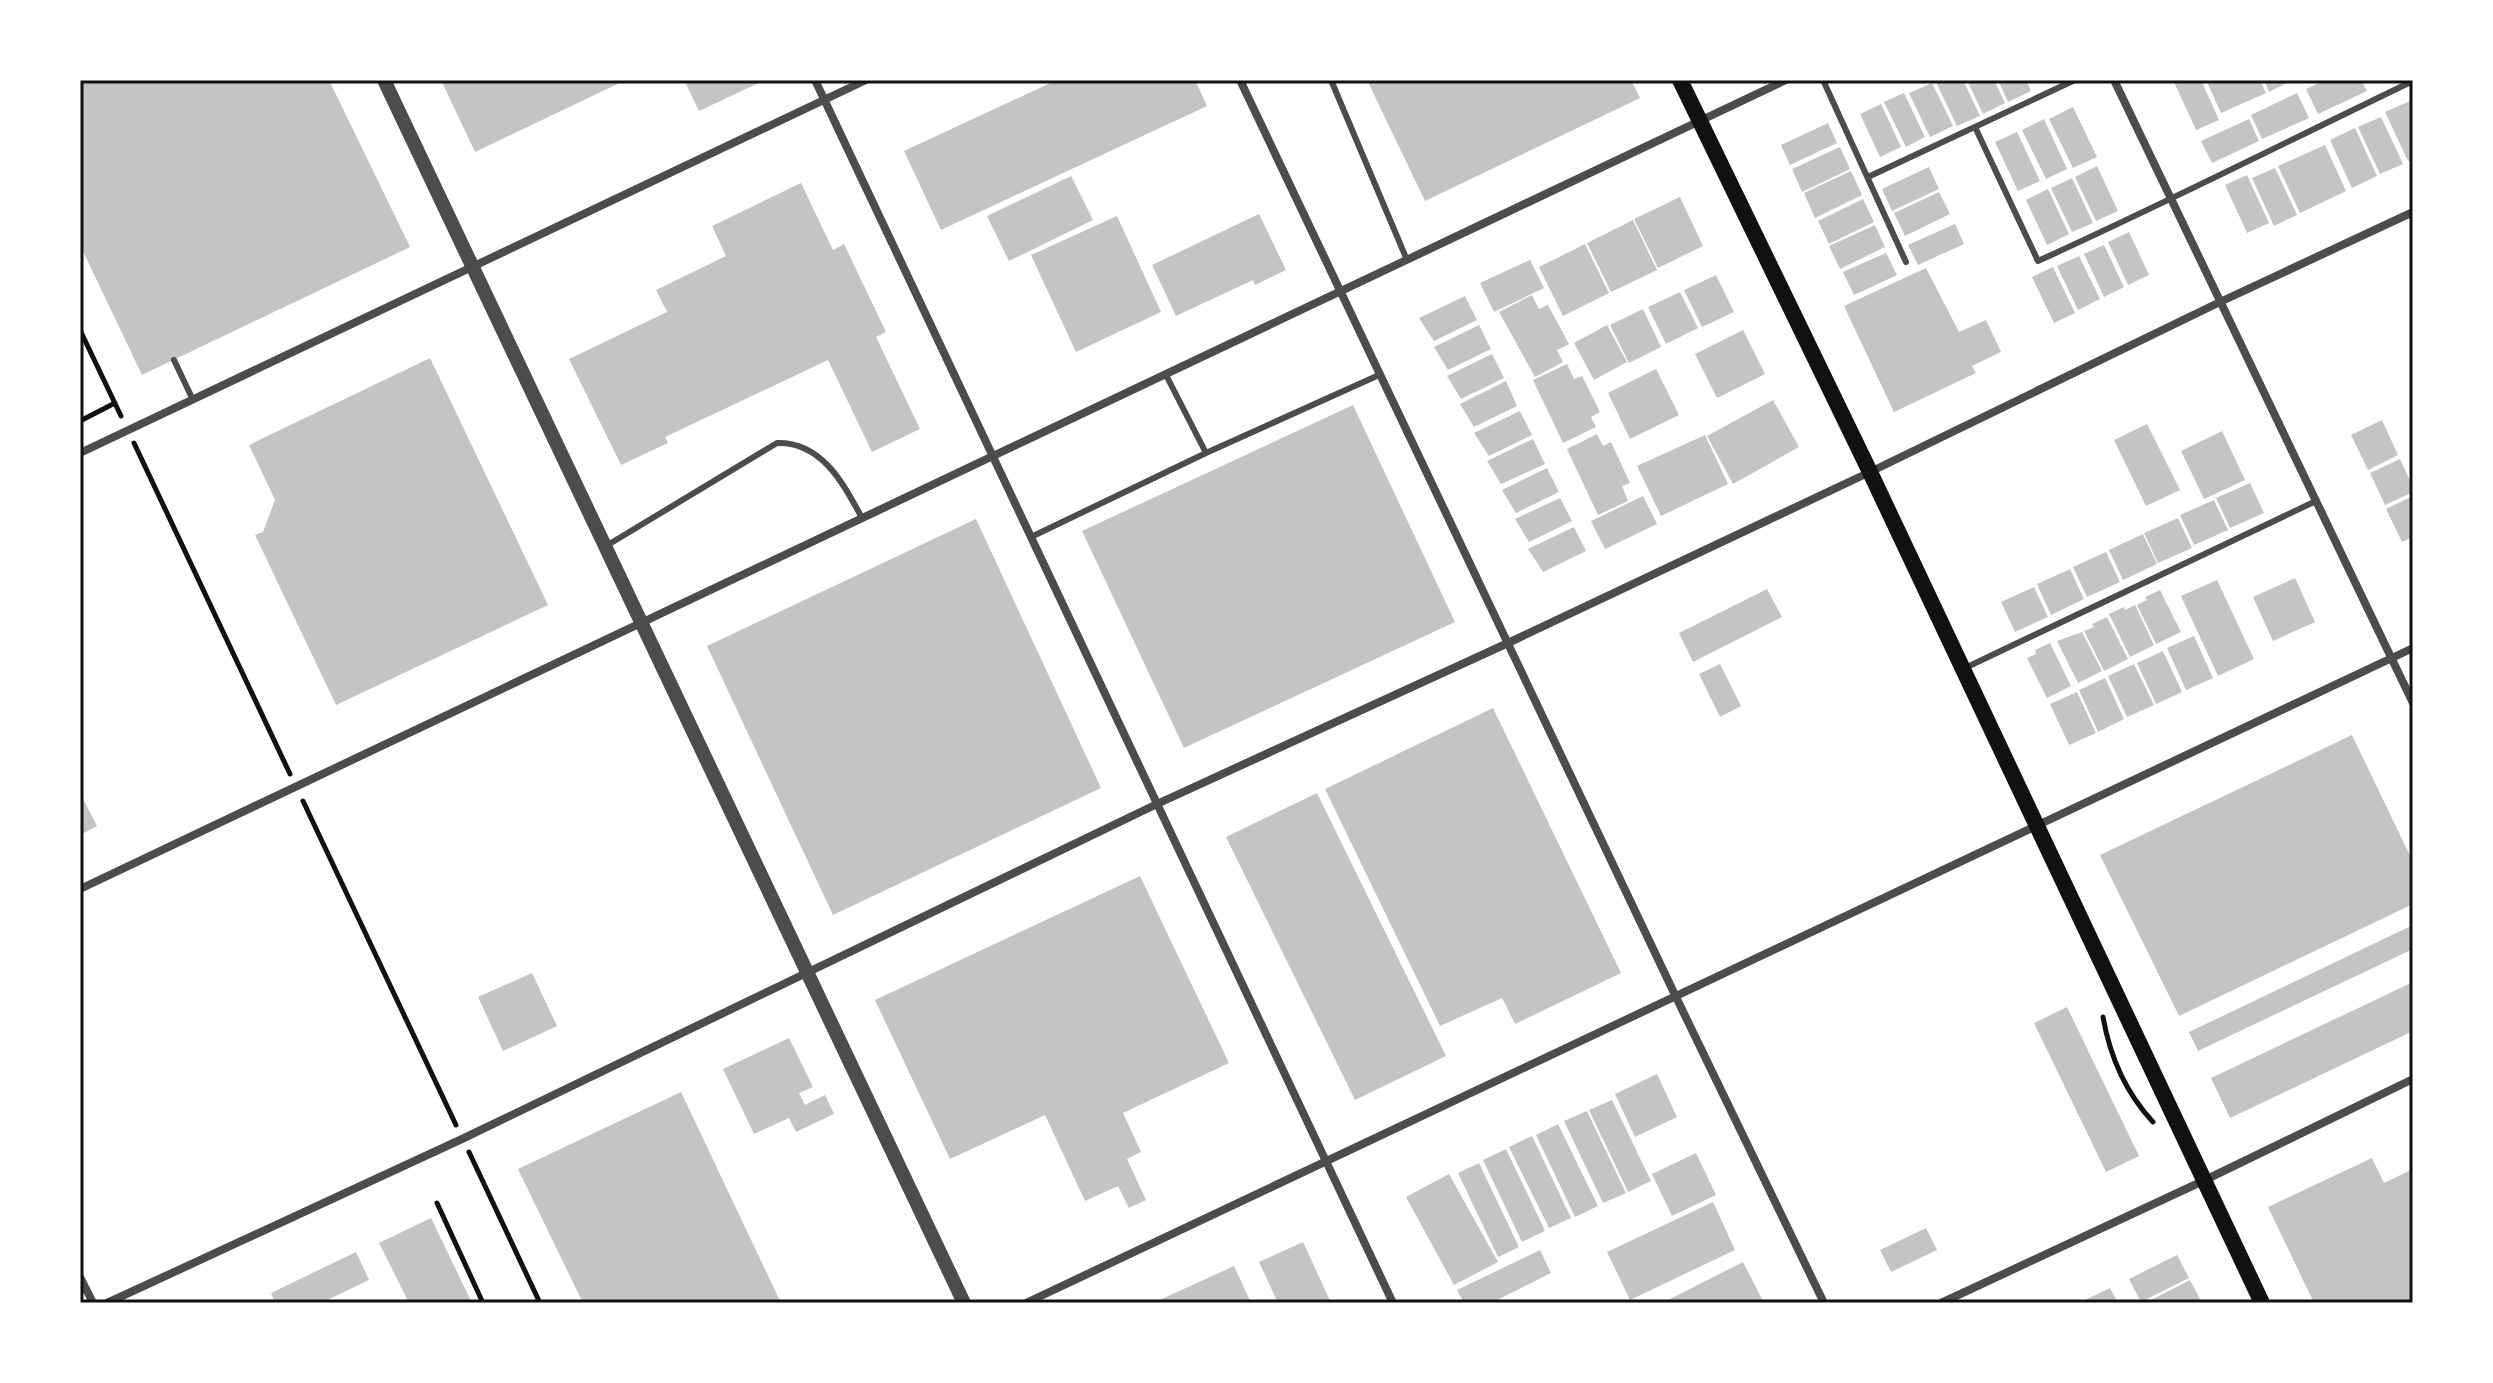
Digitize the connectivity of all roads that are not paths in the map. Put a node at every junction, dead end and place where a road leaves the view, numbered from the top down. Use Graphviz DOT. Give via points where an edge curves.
graph roads {
  1 [pos="384,80"];
  2 [pos="815,80"];
  3 [pos="866,80"];
  4 [pos="1240,80"];
  5 [pos="1331,80"];
  6 [pos="1680,80"];
  7 [pos="1786,80"];
  8 [pos="1823,80"];
  9 [pos="2075,80"];
  10 [pos="2114,80"];
  11 [pos="2413,81"];
  12 [pos="824,100"];
  13 [pos="1700,121"];
  14 [pos="1975,127"];
  15 [pos="1868,177"];
  16 [pos="2171,200"];
  17 [pos="2413,212"];
  18 [pos="1407,260"];
  19 [pos="1906,262"];
  20 [pos="473,267"];
  21 [pos="1340,292"];
  22 [pos="2220,302"];
  23 [pos="174,360"];
  24 [pos="1166,375"];
  25 [pos="1379,375"];
  26 [pos="193,400"];
  27 [pos="80,453"];
  28 [pos="1206,453"];
  29 [pos="993,456"];
  30 [pos="1870,472"];
  31 [pos="2316,501"];
  32 [pos="862,518"];
  33 [pos="1031,537"];
  34 [pos="605,546"];
  35 [pos="641,623"];
  36 [pos="1508,643"];
  37 [pos="2413,648"];
  38 [pos="2391,658"];
  39 [pos="1963,669"];
  40 [pos="2413,703"];
  41 [pos="1157,804"];
  42 [pos="2038,826"];
  43 [pos="80,889"];
  44 [pos="807,973"];
  45 [pos="1676,997"];
  46 [pos="2413,1079"];
  47 [pos="1327,1162"];
  48 [pos="2203,1181"];
  49 [pos="80,1277"];
  50 [pos="93,1303"];
  51 [pos="107,1303"];
  52 [pos="964,1303"];
  53 [pos="1026,1303"];
  54 [pos="1393,1303"];
  55 [pos="1824,1303"];
  56 [pos="1941,1303"];
  57 [pos="2262,1303"];
  1 -- 20 [label="street"];
  2 -- 12 [label="street"];
  3 -- 12 [label="street"];
  4 -- 21 [label="street"];
  5 -- 18 [label="lane"];
  6 -- 13 [label="main road"];
  7 -- 13 [label="street"];
  8 -- 15 [label="lane"];
  9 -- 14 [label="lane"];
  10 -- 16 [label="street"];
  11 -- 16 [label="lane"];
  12 -- 20 [label="street"];
  12 -- 29 [label="street"];
  13 -- 18 [label="street"];
  13 -- 30 [label="main road"];
  14 -- 15 [label="lane"];
  14 -- 16 [label="lane" via="2038,261"];
  15 -- 19 [label="lane"];
  16 -- 22 [label="street"];
  17 -- 22 [label="street"];
  18 -- 21 [label="street"];
  20 -- 26 [label="street"];
  20 -- 34 [label="street"];
  21 -- 24 [label="street"];
  21 -- 25 [label="street"];
  22 -- 30 [label="street"];
  22 -- 31 [label="street"];
  23 -- 26 [label="lane"];
  24 -- 28 [label="lane"];
  24 -- 29 [label="street"];
  25 -- 28 [label="lane"];
  25 -- 36 [label="street"];
  26 -- 27 [label="street"];
  28 -- 33 [label="lane"];
  29 -- 32 [label="street"];
  29 -- 33 [label="street"];
  30 -- 36 [label="street"];
  30 -- 39 [label="main road"];
  31 -- 38 [label="street"];
  31 -- 39 [label="lane"];
  32 -- 34 [label="lane" via="825,461 790,443 777,443"];
  32 -- 35 [label="street"];
  33 -- 41 [label="street"];
  34 -- 35 [label="street"];
  35 -- 43 [label="street"];
  35 -- 44 [label="street"];
  36 -- 41 [label="street"];
  36 -- 45 [label="street"];
  37 -- 38 [label="street"];
  38 -- 40 [label="street"];
  38 -- 42 [label="street"];
  39 -- 42 [label="main road"];
  41 -- 44 [label="street"];
  41 -- 47 [label="street"];
  42 -- 45 [label="street"];
  42 -- 48 [label="main road"];
  44 -- 51 [label="street"];
  44 -- 52 [label="street"];
  45 -- 47 [label="street"];
  45 -- 55 [label="street"];
  46 -- 48 [label="street"];
  47 -- 53 [label="street"];
  47 -- 54 [label="street"];
  48 -- 56 [label="street"];
  48 -- 57 [label="main road"];
  49 -- 50 [label="street"];
}
